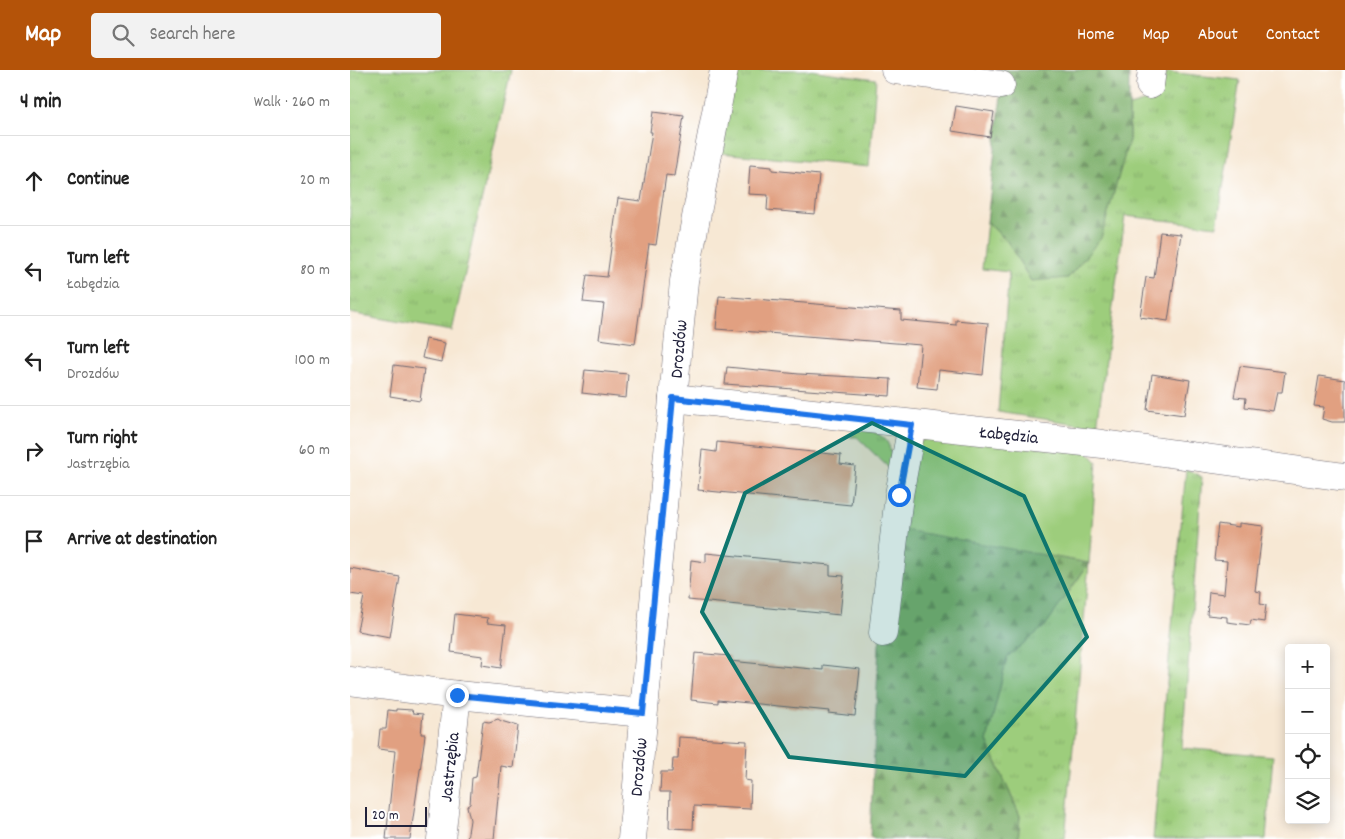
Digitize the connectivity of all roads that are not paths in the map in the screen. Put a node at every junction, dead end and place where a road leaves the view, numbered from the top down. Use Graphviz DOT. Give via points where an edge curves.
graph roads {
  1 [pos="724,70"];
  2 [pos="895,70"];
  3 [pos="1001,85"];
  4 [pos="673,398"];
  5 [pos="912,425"];
  6 [pos="1345,477"];
  7 [pos="883,633"];
  8 [pos="350,681"];
  9 [pos="457,695"];
  10 [pos="643,713"];
  11 [pos="441,839"];
  12 [pos="632,839"];
  1 -- 4 [label="street, Drozdów" via="684,281"];
  2 -- 3 [label="street"];
  4 -- 5 [label="street, Łabędzia"];
  4 -- 10 [label="street, Drozdów"];
  5 -- 6 [label="street, Łabędzia" via="1047,438 1196,468"];
  5 -- 7 [label="street" via="900,488"];
  8 -- 9 [label="street"];
  9 -- 10 [label="street"];
  9 -- 11 [label="street, Jastrzębia"];
  10 -- 12 [label="street, Drozdów"];
}
